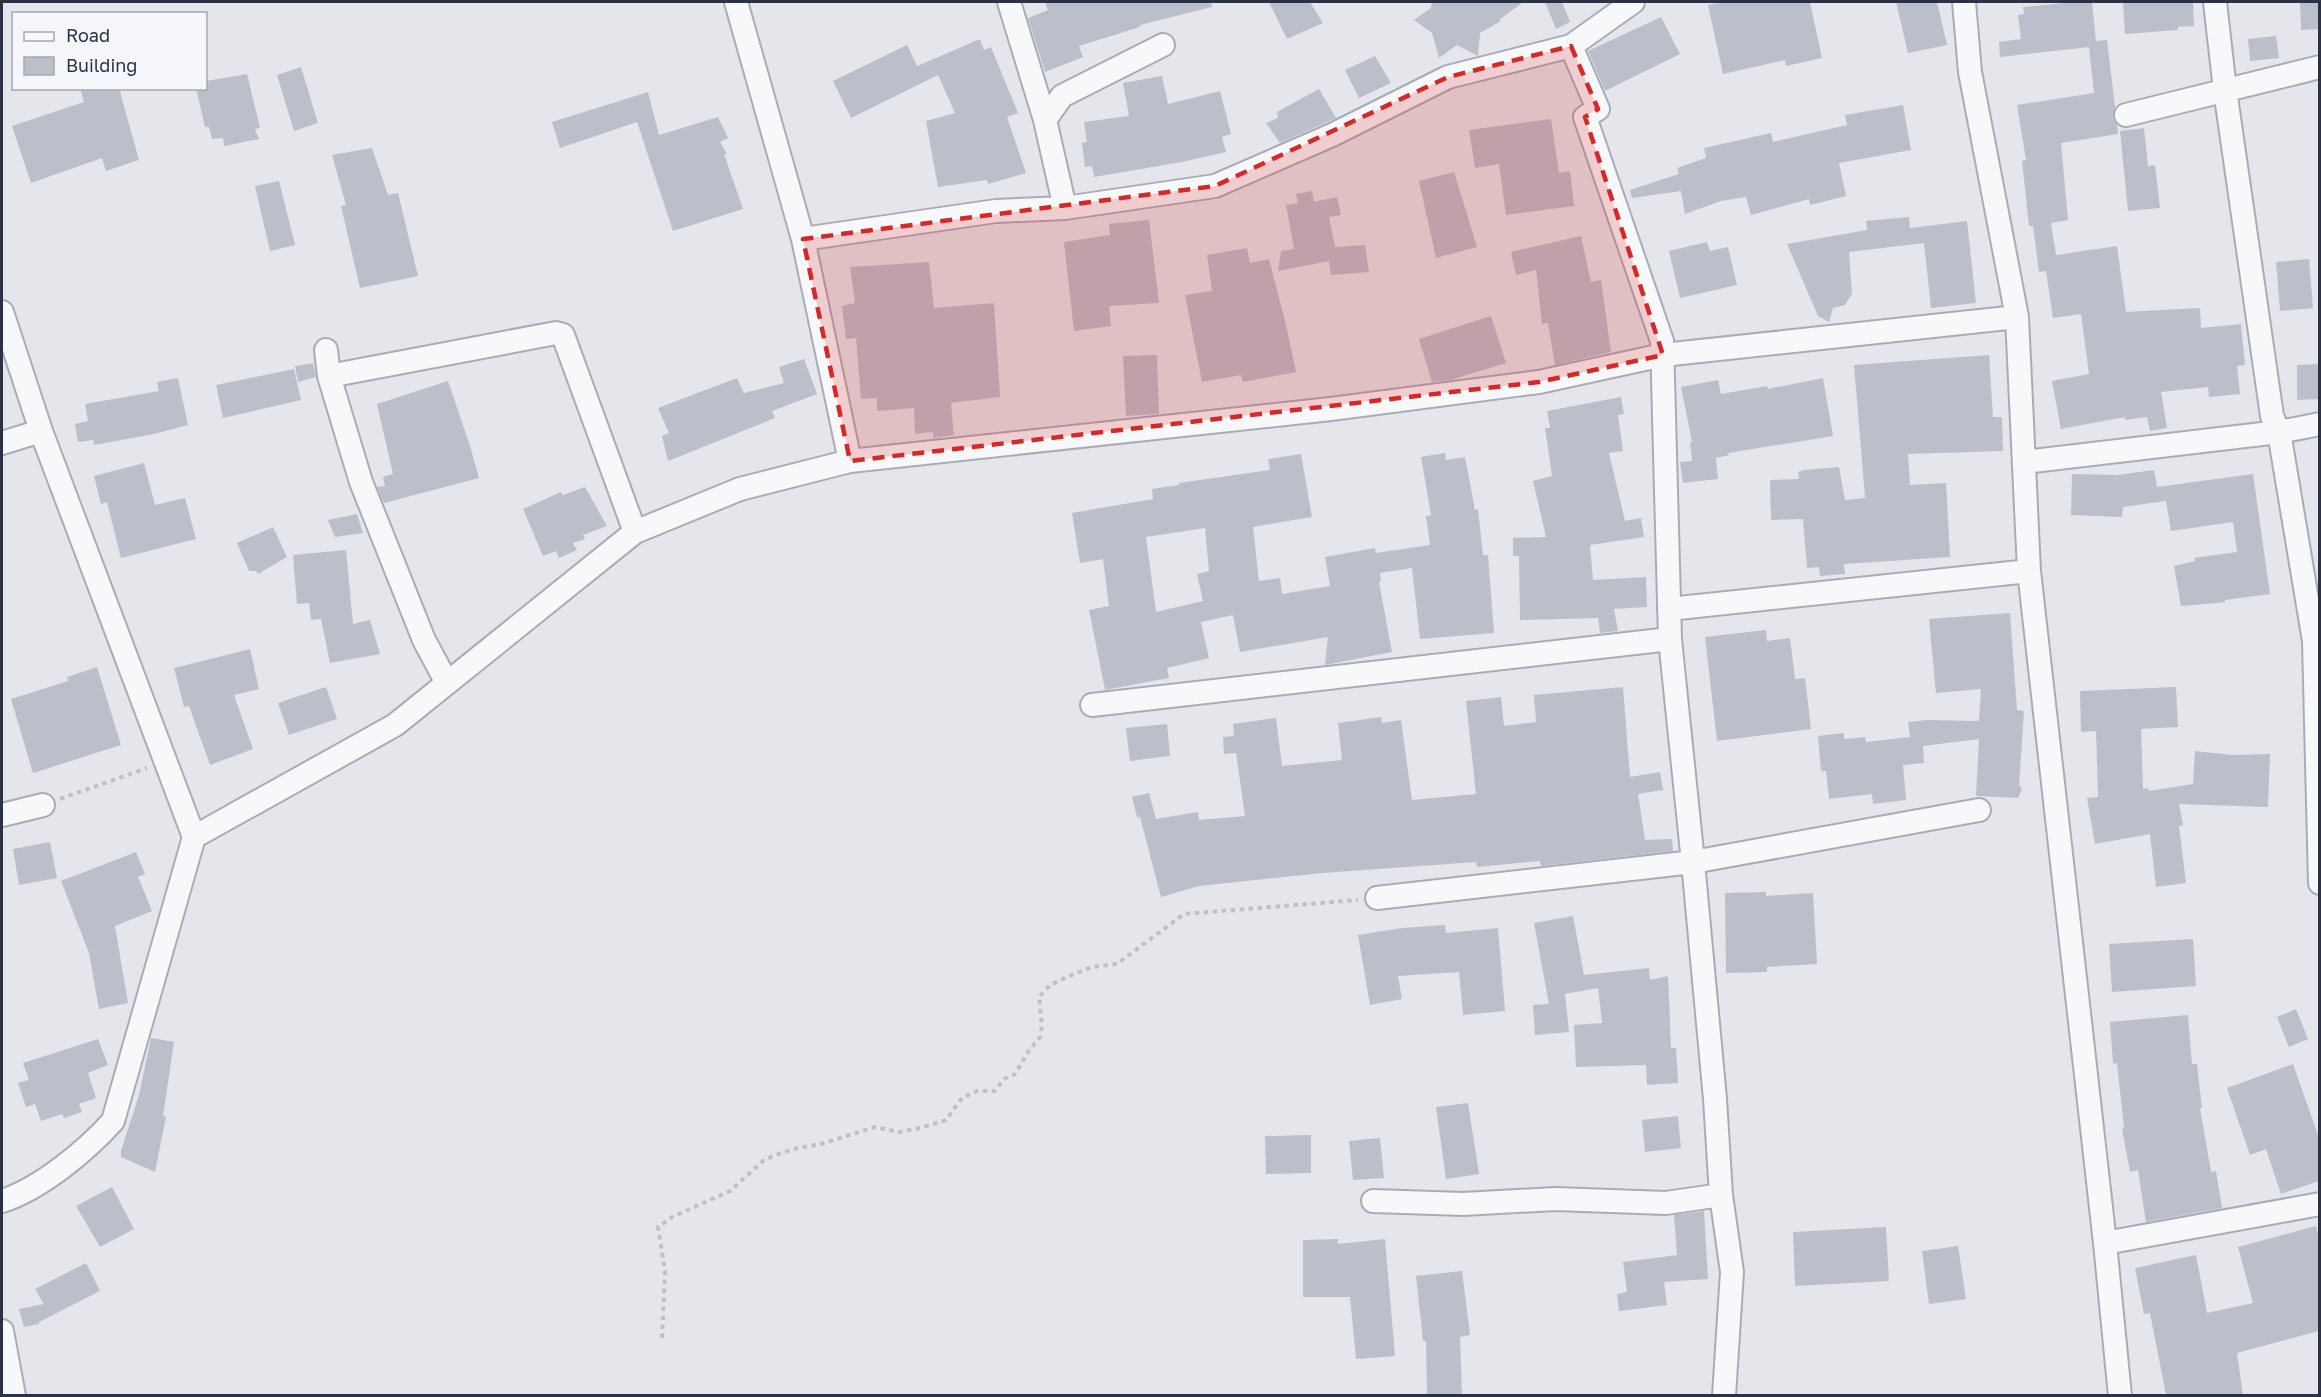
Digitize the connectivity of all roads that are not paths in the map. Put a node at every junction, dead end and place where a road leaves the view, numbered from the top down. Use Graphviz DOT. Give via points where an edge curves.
graph roads {
  1 [pos="736,2"];
  2 [pos="1010,2"];
  3 [pos="1633,2"];
  4 [pos="1964,2"];
  5 [pos="2215,2"];
  6 [pos="1164,45"];
  7 [pos="1570,46"];
  8 [pos="2319,67"];
  9 [pos="2225,90"];
  10 [pos="2126,115"];
  11 [pos="1044,120"];
  12 [pos="1065,208"];
  13 [pos="803,238"];
  14 [pos="2,312"];
  15 [pos="2017,317"];
  16 [pos="326,350"];
  17 [pos="1663,355"];
  18 [pos="329,376"];
  19 [pos="2319,424"];
  20 [pos="41,431"];
  21 [pos="2279,432"];
  22 [pos="2,443"];
  23 [pos="850,461"];
  24 [pos="2024,462"];
  25 [pos="635,532"];
  26 [pos="2029,570"];
  27 [pos="1670,609"];
  28 [pos="1670,639"];
  29 [pos="447,683"];
  30 [pos="1092,705"];
  31 [pos="43,805"];
  32 [pos="1979,810"];
  33 [pos="2,815"];
  34 [pos="194,837"];
  35 [pos="1693,862"];
  36 [pos="2319,883"];
  37 [pos="1377,898"];
  38 [pos="1721,1195"];
  39 [pos="2,1201"];
  40 [pos="1376,1201"];
  41 [pos="2319,1204"];
  42 [pos="2105,1243"];
  43 [pos="2,1331"];
  44 [pos="14,1395"];
  45 [pos="1724,1395"];
  46 [pos="2120,1395"];
  1 -- 13 [label="street"];
  2 -- 11 [label="street"];
  3 -- 7 [label="street"];
  4 -- 15 [label="street" via="1970,72"];
  5 -- 9 [label="street"];
  6 -- 11 [label="street" via="1062,96"];
  7 -- 12 [label="street" via="1448,77 1332,135 1215,186"];
  7 -- 17 [label="street" via="1598,109 1585,117 1662,341"];
  8 -- 9 [label="street"];
  9 -- 10 [label="street"];
  9 -- 21 [label="street" via="2272,416"];
  11 -- 12 [label="street"];
  12 -- 13 [label="street" via="996,211"];
  13 -- 23 [label="street"];
  14 -- 20 [label="street"];
  15 -- 17 [label="street"];
  15 -- 24 [label="street"];
  16 -- 18 [label="street"];
  17 -- 23 [label="street" via="1539,382 1331,409"];
  17 -- 27 [label="street"];
  18 -- 25 [label="street" via="556,333 563,335"];
  18 -- 29 [label="street" via="362,482 424,640"];
  19 -- 21 [label="street"];
  20 -- 22 [label="street"];
  20 -- 34 [label="street"];
  21 -- 24 [label="street"];
  21 -- 36 [label="street" via="2314,641"];
  23 -- 25 [label="street" via="740,489"];
  24 -- 26 [label="street"];
  25 -- 29 [label="street"];
  26 -- 27 [label="street"];
  26 -- 42 [label="street"];
  27 -- 28 [label="street"];
  28 -- 30 [label="street"];
  28 -- 35 [label="street"];
  29 -- 34 [label="street" via="395,725"];
  31 -- 33 [label="street"];
  32 -- 35 [label="street"];
  34 -- 39 [label="street" via="113,1121 67,1164"];
  35 -- 37 [label="street"];
  35 -- 38 [label="street"];
  38 -- 40 [label="street"];
  38 -- 45 [label="street" via="1732,1272"];
  41 -- 42 [label="street"];
  42 -- 46 [label="street"];
  43 -- 44 [label="street"];
}
